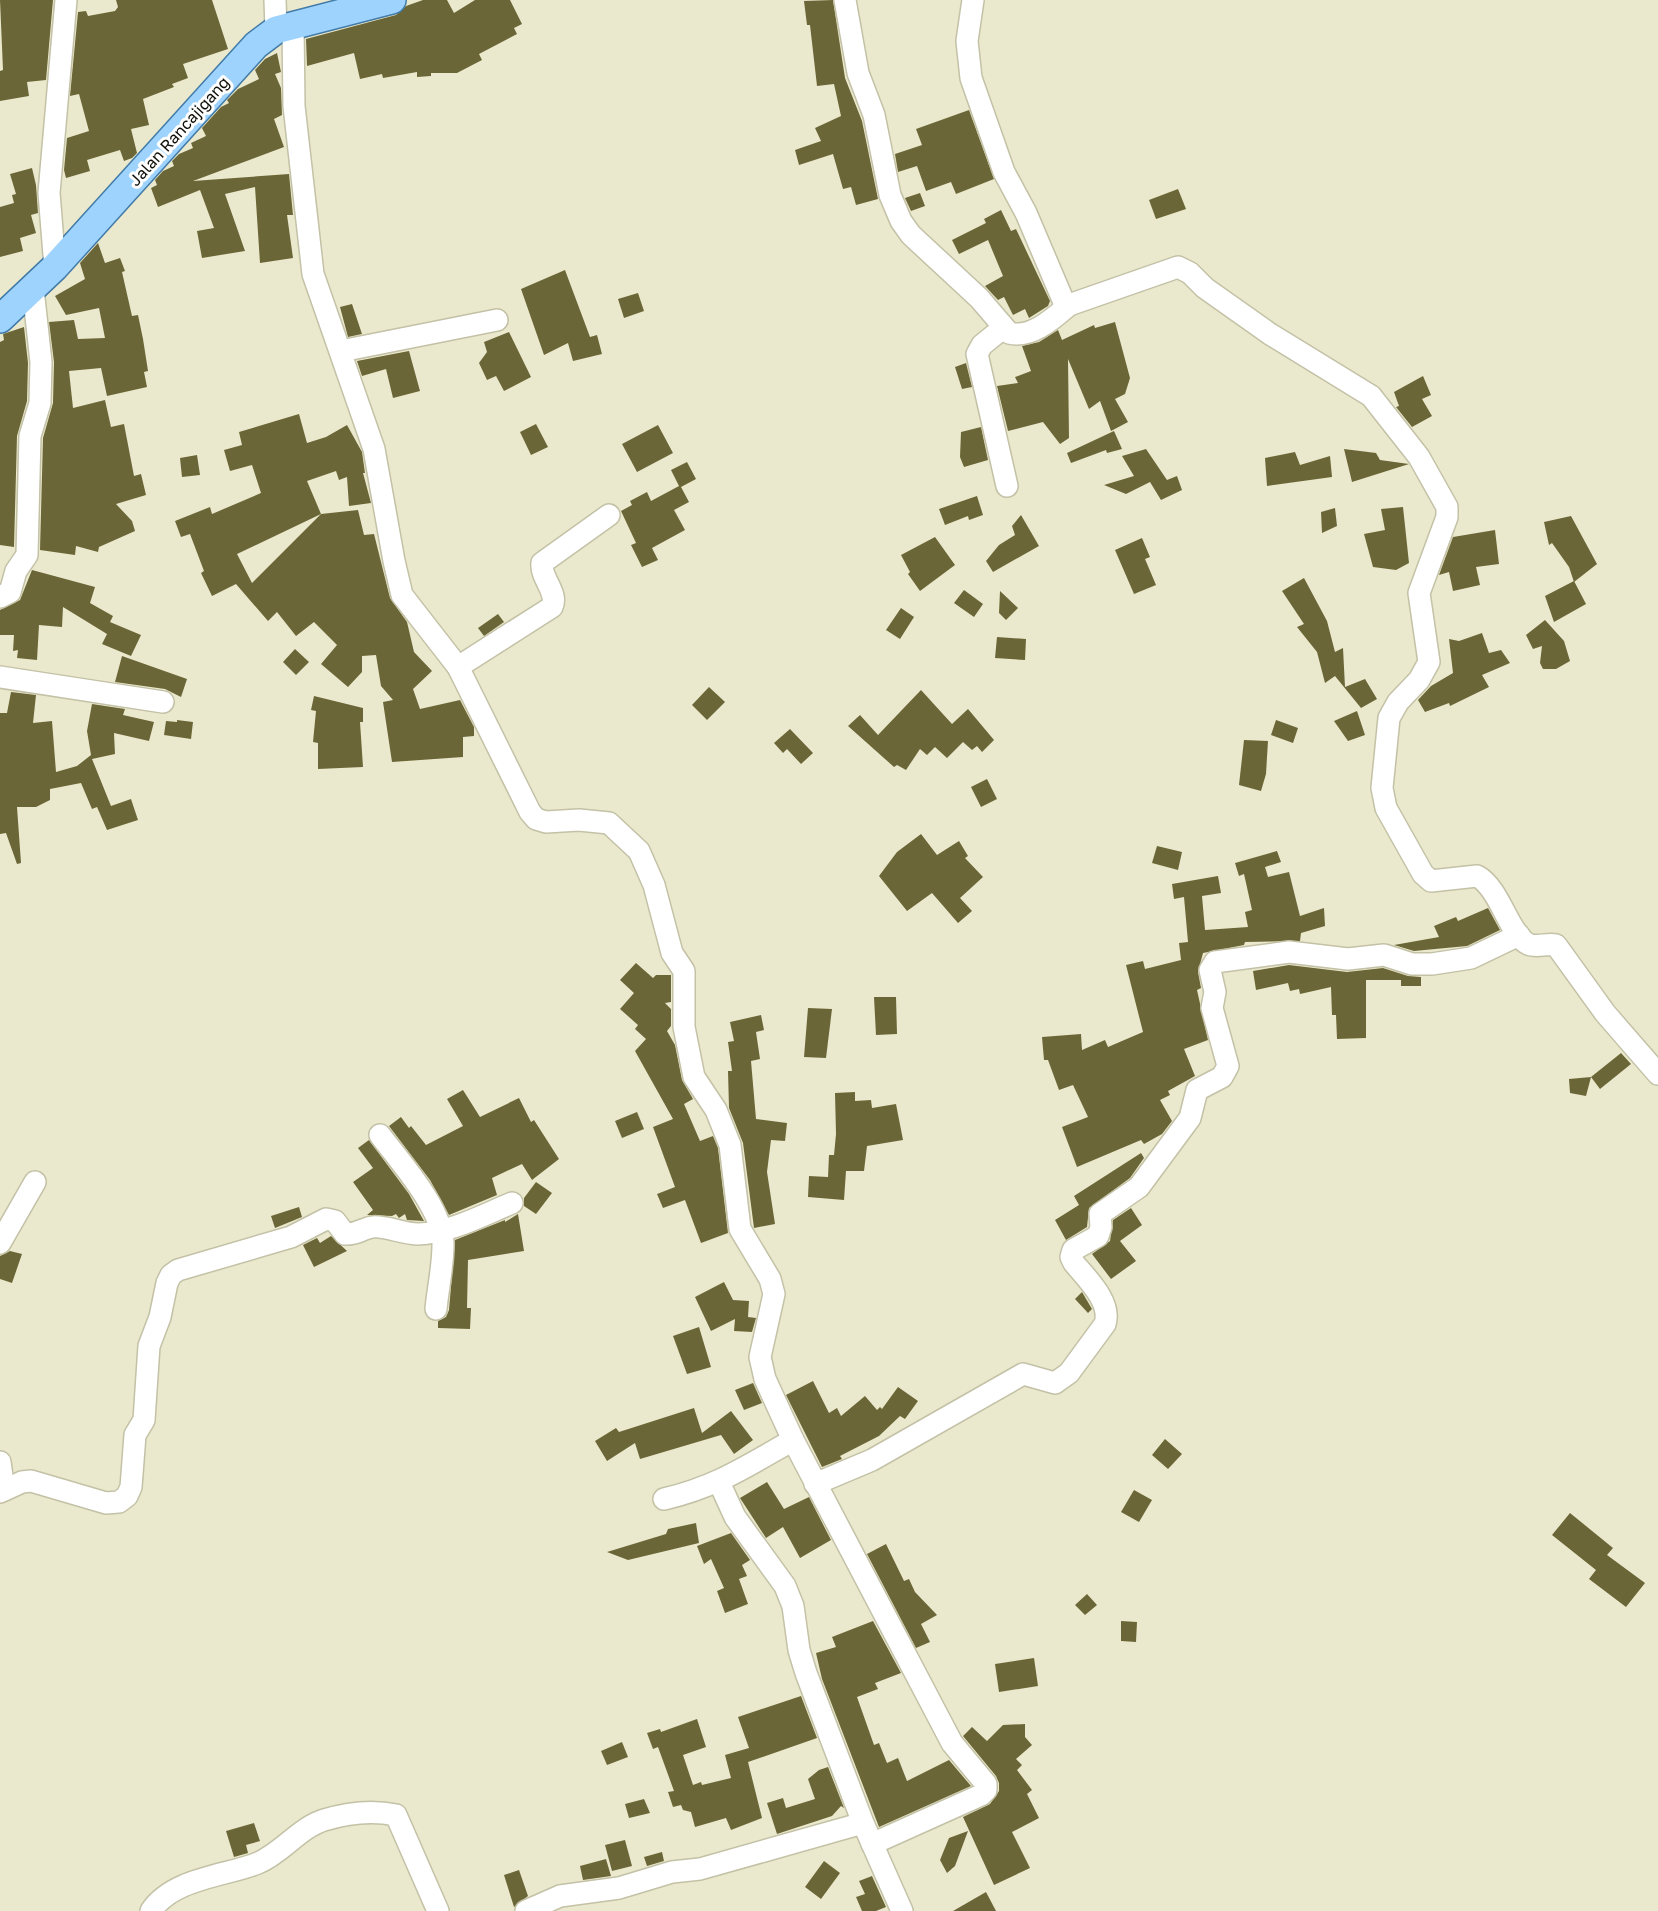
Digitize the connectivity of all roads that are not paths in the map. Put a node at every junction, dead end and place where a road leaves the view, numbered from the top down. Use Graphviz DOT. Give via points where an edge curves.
graph roads {
  1 [pos="66,0"];
  2 [pos="275,0"];
  3 [pos="392,0"];
  4 [pos="845,0"];
  5 [pos="973,0"];
  6 [pos="285,28"];
  7 [pos="55,267"];
  8 [pos="33,289"];
  9 [pos="1069,304"];
  10 [pos="0,319"];
  11 [pos="497,320"];
  12 [pos="1003,328"];
  13 [pos="340,351"];
  14 [pos="1007,486"];
  15 [pos="609,516"];
  16 [pos="0,597"];
  17 [pos="458,668"];
  18 [pos="0,677"];
  19 [pos="163,702"];
  20 [pos="1519,935"];
  21 [pos="1658,1074"];
  22 [pos="380,1134"];
  23 [pos="35,1182"];
  24 [pos="512,1203"];
  25 [pos="441,1230"];
  26 [pos="0,1243"];
  27 [pos="436,1309"];
  28 [pos="793,1440"];
  29 [pos="0,1462"];
  30 [pos="719,1482"];
  31 [pos="815,1484"];
  32 [pos="2,1491"];
  33 [pos="664,1499"];
  34 [pos="863,1823"];
  35 [pos="872,1844"];
  36 [pos="596,1902"];
  37 [pos="151,1911"];
  38 [pos="438,1911"];
  39 [pos="526,1911"];
  40 [pos="902,1911"];
  1 -- 7 [label="street" via="49,193"];
  2 -- 6 [label="street"];
  3 -- 6 [label="main road, Jalan Rancajigang"];
  4 -- 12 [label="street" via="858,73 874,115 890,195 901,221 979,298"];
  5 -- 9 [label="street" via="967,41 971,78 1004,172 1026,213 1058,293"];
  6 -- 7 [label="main road, Jalan Rancajigang" via="256,45"];
  6 -- 13 [label="street" via="312,274"];
  7 -- 8 [label="main road, Jalan Rancajigang"];
  8 -- 10 [label="main road, Jalan Rancajigang"];
  8 -- 16 [label="street" via="41,362 40,393 28,458 27,555 16,571 10,592"];
  9 -- 12 [label="street" via="1053,319 1026,332 1013,334"];
  9 -- 20 [label="street" via="1178,267 1250,321 1371,396 1419,457 1447,507 1447,517 1419,593 1429,662 1389,718 1384,802 1423,874 1431,880 1481,878"];
  11 -- 13 [label="street"];
  12 -- 14 [label="street" via="977,354"];
  13 -- 17 [label="street" via="374,449 402,595"];
  15 -- 17 [label="street" via="542,563 541,570 554,598 552,607"];
  17 -- 28 [label="street" via="536,819 609,823 639,851 654,885 672,953 684,971 684,1027 694,1077 716,1110 730,1145 740,1229 770,1279 774,1294 760,1357 765,1379"];
  18 -- 19 [label="street"];
  20 -- 21 [label="street" via="1530,945 1556,945 1605,1013"];
  20 -- 31 [label="street" via="1471,958 1432,964 1412,964 1384,955 1348,959 1289,952 1215,962 1210,970 1215,992 1212,1008 1228,1066 1226,1072 1197,1090 1190,1118 1139,1187 1100,1214 1098,1236 1073,1250 1074,1263 1102,1300 1108,1315 1069,1373 1055,1383 1023,1374 872,1460"];
  22 -- 25 [label="street" via="425,1197"];
  23 -- 26 [label="street"];
  24 -- 25 [label="street"];
  25 -- 27 [label="street" via="444,1244"];
  25 -- 32 [label="street" via="401,1234 372,1227 345,1234 335,1221 326,1219 291,1237 178,1270 167,1283 149,1346 144,1420 135,1435 127,1496 119,1502 106,1503 31,1481"];
  28 -- 30 [label="street"];
  28 -- 31 [label="street"];
  29 -- 32 [label="street"];
  30 -- 33 [label="street"];
  30 -- 34 [label="street" via="735,1516 785,1586 793,1606 803,1663"];
  31 -- 35 [label="street" via="952,1743 986,1784 981,1796"];
  34 -- 35 [label="street"];
  34 -- 36 [label="street" via="700,1869 672,1872 619,1888"];
  35 -- 40 [label="street"];
  36 -- 39 [label="street" via="560,1896"];
  37 -- 38 [label="street" via="158,1902 207,1876 258,1863 322,1821 374,1812 396,1815"];
}
